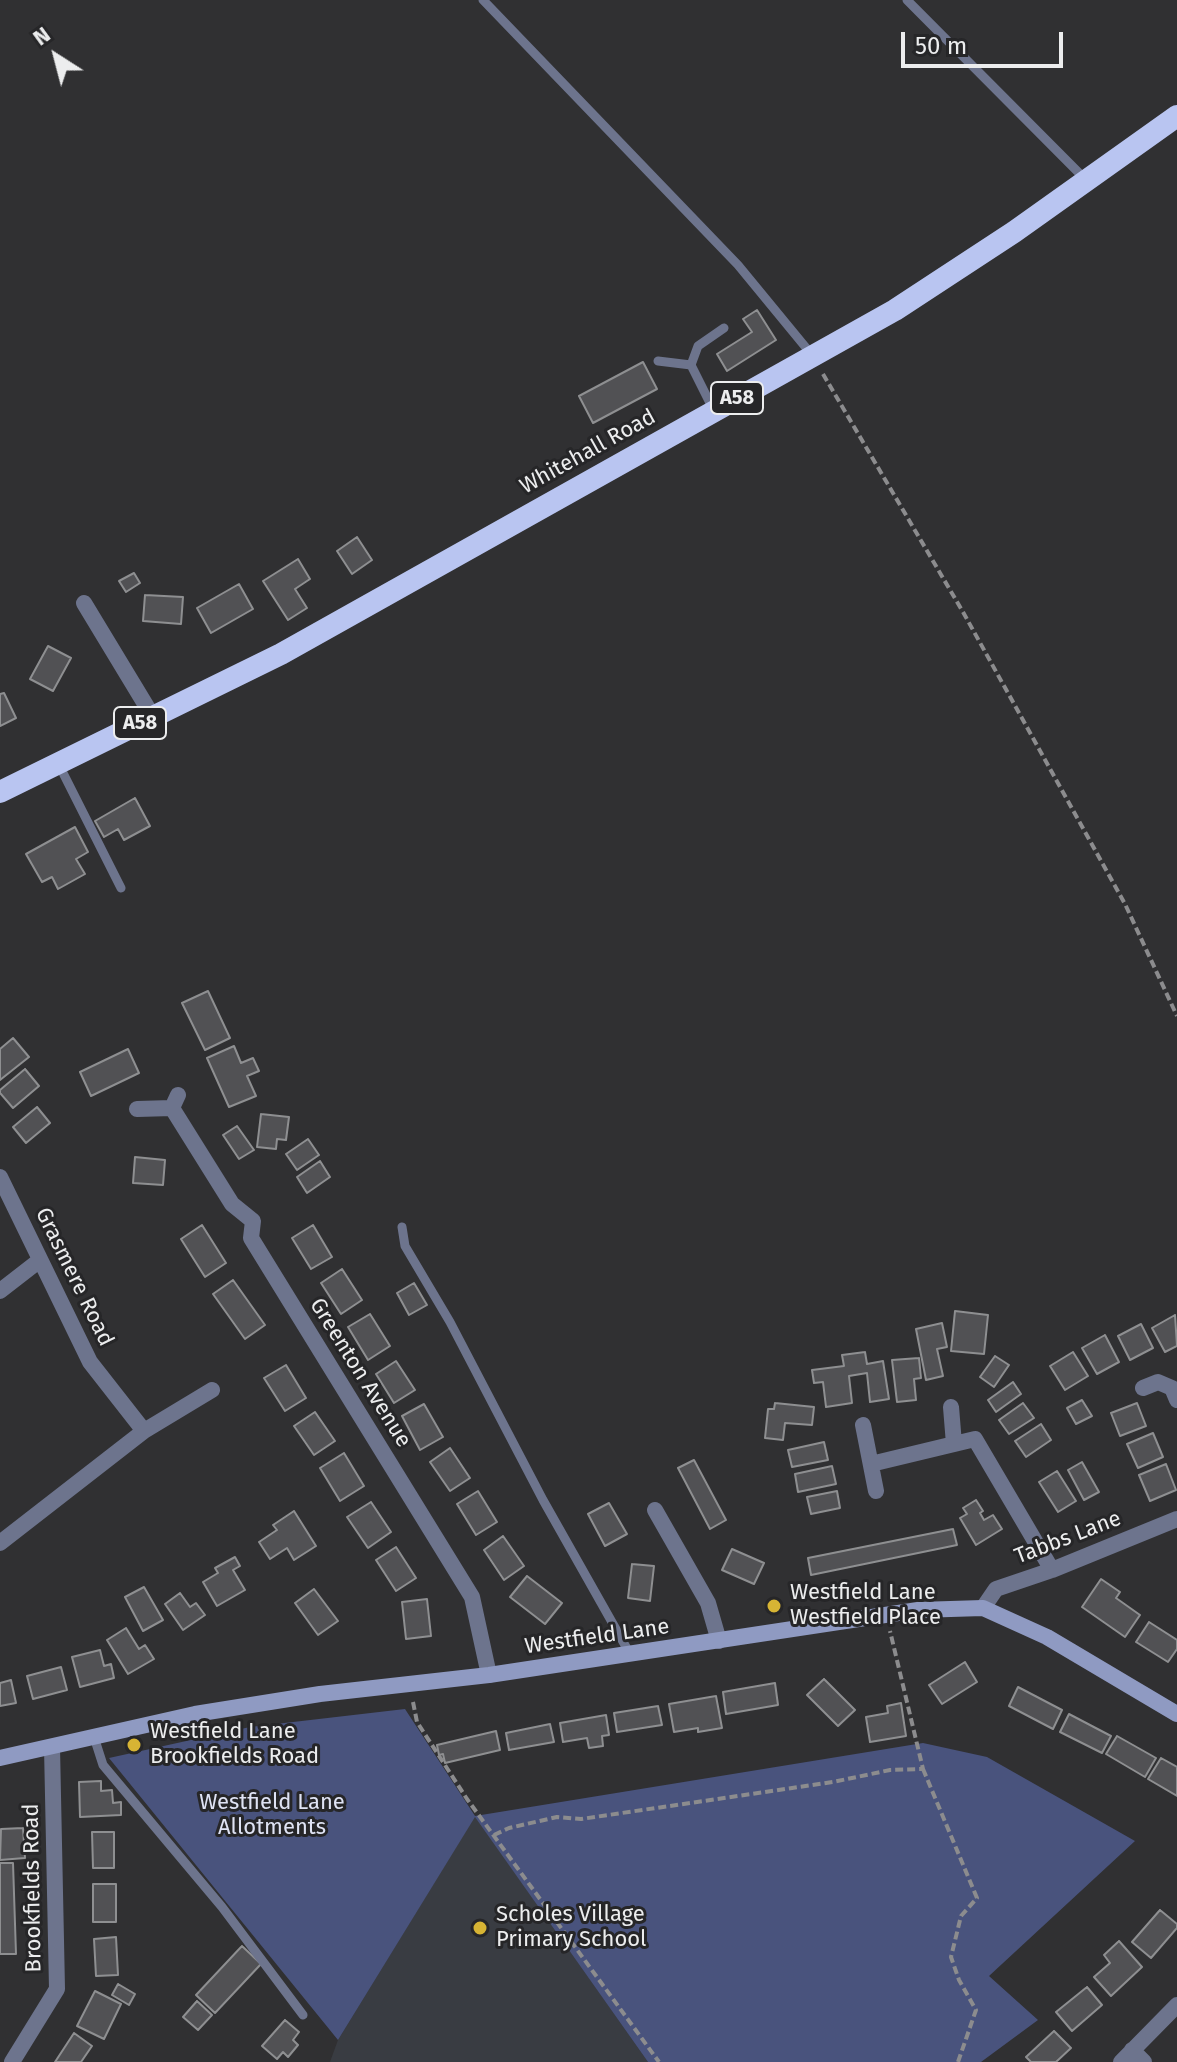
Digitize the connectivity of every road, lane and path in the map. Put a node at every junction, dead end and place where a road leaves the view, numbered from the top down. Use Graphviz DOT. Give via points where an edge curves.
graph roads {
  1 [pos="483,0"];
  2 [pos="907,0"];
  3 [pos="1177,116"];
  4 [pos="1087,181"];
  5 [pos="724,328"];
  6 [pos="813,356"];
  7 [pos="658,361"];
  8 [pos="691,365"];
  9 [pos="714,411"];
  10 [pos="84,603"];
  11 [pos="153,717"];
  12 [pos="58,763"];
  13 [pos="0,792"];
  14 [pos="121,888"];
  15 [pos="1177,1016"];
  16 [pos="137,1109"];
  17 [pos="0,1177"];
  18 [pos="402,1227"];
  19 [pos="40,1260"];
  20 [pos="0,1291"];
  21 [pos="1143,1388"];
  22 [pos="212,1390"];
  23 [pos="1175,1394"];
  24 [pos="951,1407"];
  25 [pos="863,1425"];
  26 [pos="144,1431"];
  27 [pos="954,1444"];
  28 [pos="871,1464"];
  29 [pos="876,1491"];
  30 [pos="655,1510"];
  31 [pos="1177,1519"];
  32 [pos="0,1543"];
  33 [pos="1052,1570"];
  34 [pos="983,1608"];
  35 [pos="887,1615"];
  36 [pos="719,1641"];
  37 [pos="630,1654"];
  38 [pos="489,1675"];
  39 [pos="409,1684"];
  40 [pos="1177,1714"];
  41 [pos="94,1737"];
  42 [pos="52,1747"];
  43 [pos="0,1758"];
  44 [pos="923,1769"];
  45 [pos="494,1835"];
  46 [pos="1177,2005"];
  47 [pos="303,2015"];
  48 [pos="1132,2058"];
  49 [pos="12,2062"];
  50 [pos="659,2062"];
  51 [pos="958,2062"];
  1 -- 6 [label="lane" via="738,265"];
  2 -- 4 [label="lane"];
  3 -- 4 [label="highway, Whitehall Road / A58"];
  4 -- 6 [label="highway, Whitehall Road / A58" via="895,310"];
  5 -- 8 [label="lane" via="698,346"];
  6 -- 9 [label="highway, Whitehall Road / A58"];
  6 -- 15 [label="path" via="1125,904"];
  7 -- 8 [label="lane"];
  8 -- 9 [label="lane"];
  9 -- 11 [label="highway, Whitehall Road / A58" via="281,654"];
  10 -- 11 [label="street"];
  11 -- 12 [label="highway, Whitehall Road / A58"];
  12 -- 13 [label="highway, Whitehall Road / A58"];
  12 -- 14 [label="lane"];
  16 -- 38 [label="street, Greenton Avenue" via="175,1102 232,1204 253,1221 251,1238 472,1597"];
  17 -- 19 [label="street, Grasmere Road"];
  18 -- 37 [label="lane" via="405,1246"];
  19 -- 20 [label="street"];
  19 -- 26 [label="street, Grasmere Road" via="90,1362"];
  21 -- 23 [label="street" via="1158,1382"];
  22 -- 26 [label="street"];
  24 -- 27 [label="street"];
  25 -- 28 [label="street"];
  26 -- 32 [label="street"];
  27 -- 28 [label="street"];
  27 -- 33 [label="street" via="975,1439"];
  28 -- 29 [label="street"];
  30 -- 36 [label="street" via="708,1603"];
  31 -- 33 [label="street, Tabbs Lane"];
  33 -- 34 [label="street, Tabbs Lane" via="996,1589"];
  34 -- 35 [label="main road, Westfield Lane"];
  34 -- 40 [label="main road, Westfield Lane" via="1047,1637"];
  35 -- 36 [label="main road, Westfield Lane"];
  35 -- 44 [label="path"];
  36 -- 37 [label="main road, Westfield Lane"];
  37 -- 38 [label="main road, Westfield Lane"];
  38 -- 39 [label="main road, Westfield Lane"];
  39 -- 41 [label="main road, Westfield Lane" via="195,1714"];
  39 -- 45 [label="path" via="417,1722"];
  41 -- 42 [label="main road, Westfield Lane"];
  41 -- 47 [label="lane" via="103,1765 222,1907"];
  42 -- 43 [label="main road, Westfield Lane"];
  42 -- 49 [label="street, Brookfields Road" via="57,1989"];
  44 -- 45 [label="path" via="581,1819 557,1817"];
  44 -- 51 [label="path" via="977,1898 961,1916 951,1957 976,2010"];
  45 -- 50 [label="path"];
  46 -- 48 [label="street"];
}
